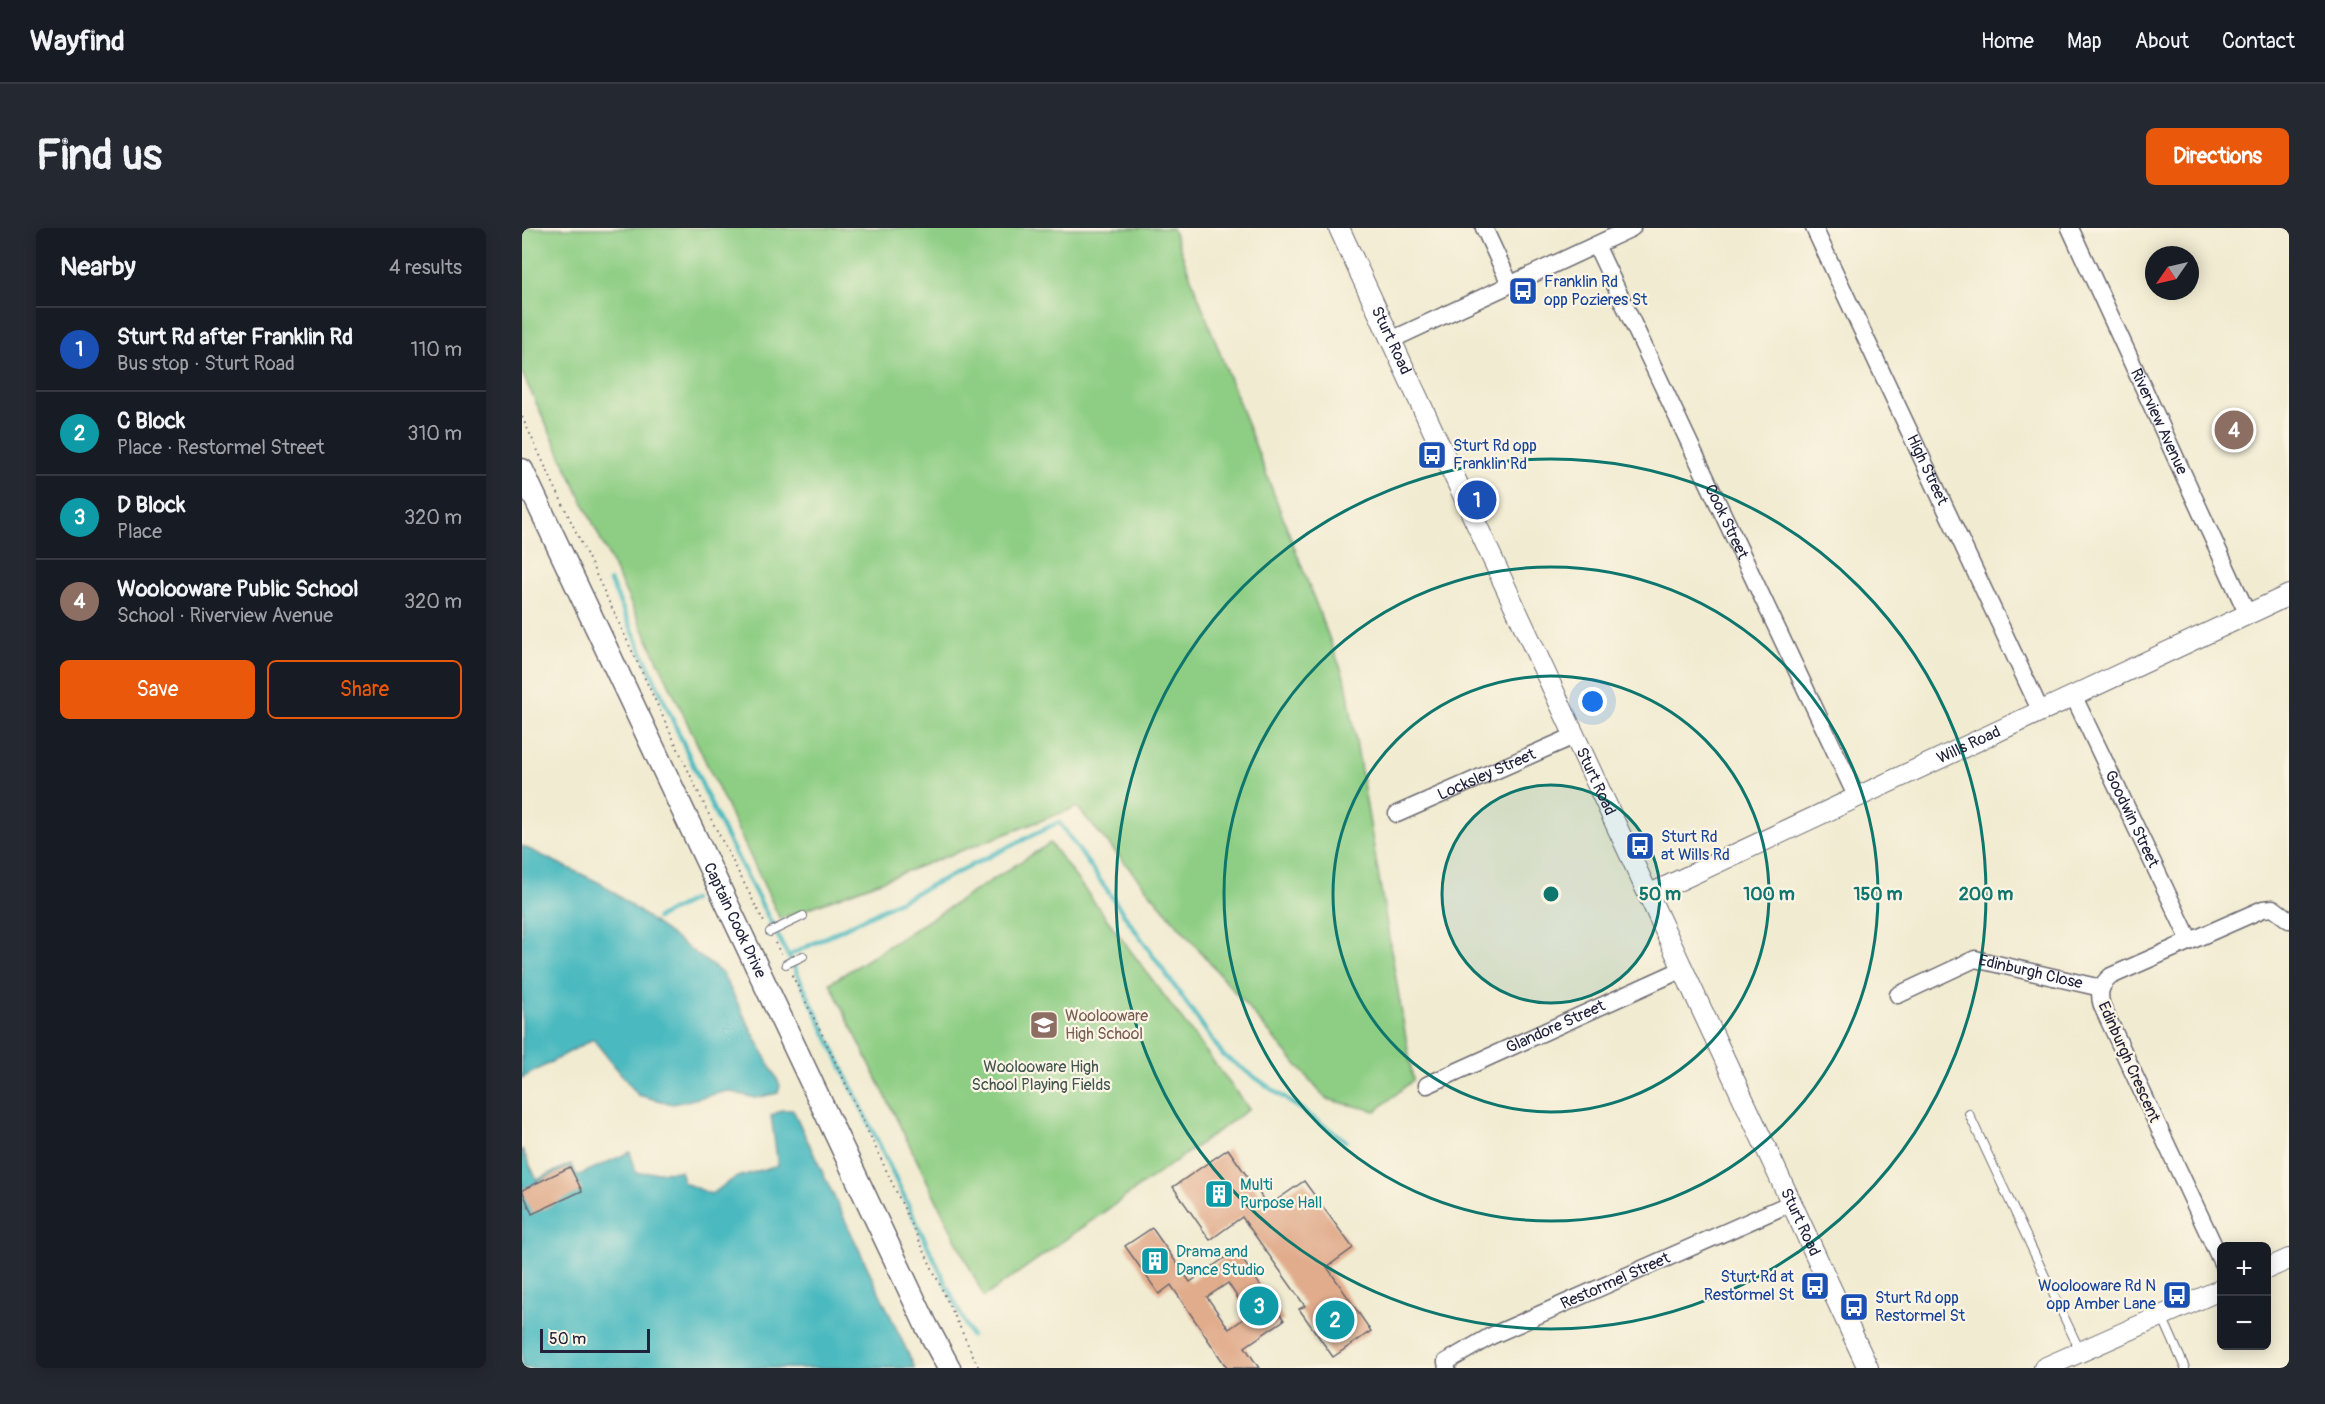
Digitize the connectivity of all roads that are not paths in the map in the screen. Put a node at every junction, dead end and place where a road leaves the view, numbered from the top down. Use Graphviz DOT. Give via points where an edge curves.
graph roads {
  1 [pos="1339,228"];
  2 [pos="1484,228"];
  3 [pos="1632,228"];
  4 [pos="1814,228"];
  5 [pos="2070,228"];
  6 [pos="1596,245"];
  7 [pos="1510,284"];
  8 [pos="1391,340"];
  9 [pos="522,470"];
  10 [pos="522,502"];
  11 [pos="2289,595"];
  12 [pos="2248,615"];
  13 [pos="2074,697"];
  14 [pos="2041,712"];
  15 [pos="1574,736"];
  16 [pos="1857,798"];
  17 [pos="1397,814"];
  18 [pos="1648,895"];
  19 [pos="803,916"];
  20 [pos="2289,920"];
  21 [pos="770,932"];
  22 [pos="2190,941"];
  23 [pos="1683,969"];
  24 [pos="2101,988"];
  25 [pos="1898,995"];
  26 [pos="1427,1084"];
  27 [pos="1969,1114"];
  28 [pos="1791,1203"];
  29 [pos="2217,1252"];
  30 [pos="2289,1259"];
  31 [pos="2271,1267"];
  32 [pos="2217,1291"];
  33 [pos="2161,1315"];
  34 [pos="2080,1352"];
  35 [pos="1447,1365"];
  36 [pos="932,1368"];
  37 [pos="949,1368"];
  38 [pos="1868,1368"];
  39 [pos="2043,1368"];
  40 [pos="2185,1368"];
  1 -- 8 [label="street, Sturt Road"];
  2 -- 7 [label="street"];
  3 -- 6 [label="street"];
  4 -- 14 [label="street, High Street"];
  5 -- 12 [label="street, Riverview Avenue"];
  6 -- 7 [label="street"];
  6 -- 16 [label="street, Cook Street"];
  7 -- 8 [label="street"];
  8 -- 15 [label="street, Sturt Road"];
  9 -- 37 [label="main road, Captain Cook Drive"];
  10 -- 36 [label="main road, Captain Cook Drive"];
  11 -- 12 [label="street, Wills Road"];
  12 -- 13 [label="street, Wills Road"];
  13 -- 14 [label="street, Wills Road"];
  13 -- 22 [label="street, Goodwin Street"];
  14 -- 16 [label="street, Wills Road"];
  15 -- 17 [label="street, Locksley Street"];
  15 -- 18 [label="street, Sturt Road"];
  16 -- 18 [label="street, Wills Road"];
  18 -- 23 [label="street, Sturt Road"];
  19 -- 21 [label="lane"];
  20 -- 22 [label="street, Edinburgh Crescent" via="2273,908 2263,909"];
  22 -- 24 [label="street, Edinburgh Crescent" via="2111,976"];
  23 -- 26 [label="street, Glandore Street"];
  23 -- 28 [label="street, Sturt Road"];
  24 -- 25 [label="street, Edinburgh Close" via="1975,959"];
  24 -- 29 [label="street, Edinburgh Crescent" via="2102,1006"];
  27 -- 34 [label="lane"];
  28 -- 35 [label="street, Restormel Street" via="1491,1336"];
  28 -- 38 [label="street, Sturt Road"];
  30 -- 31 [label="street"];
  32 -- 33 [label="street"];
  33 -- 34 [label="street"];
  33 -- 40 [label="lane"];
  34 -- 39 [label="street"];
}
